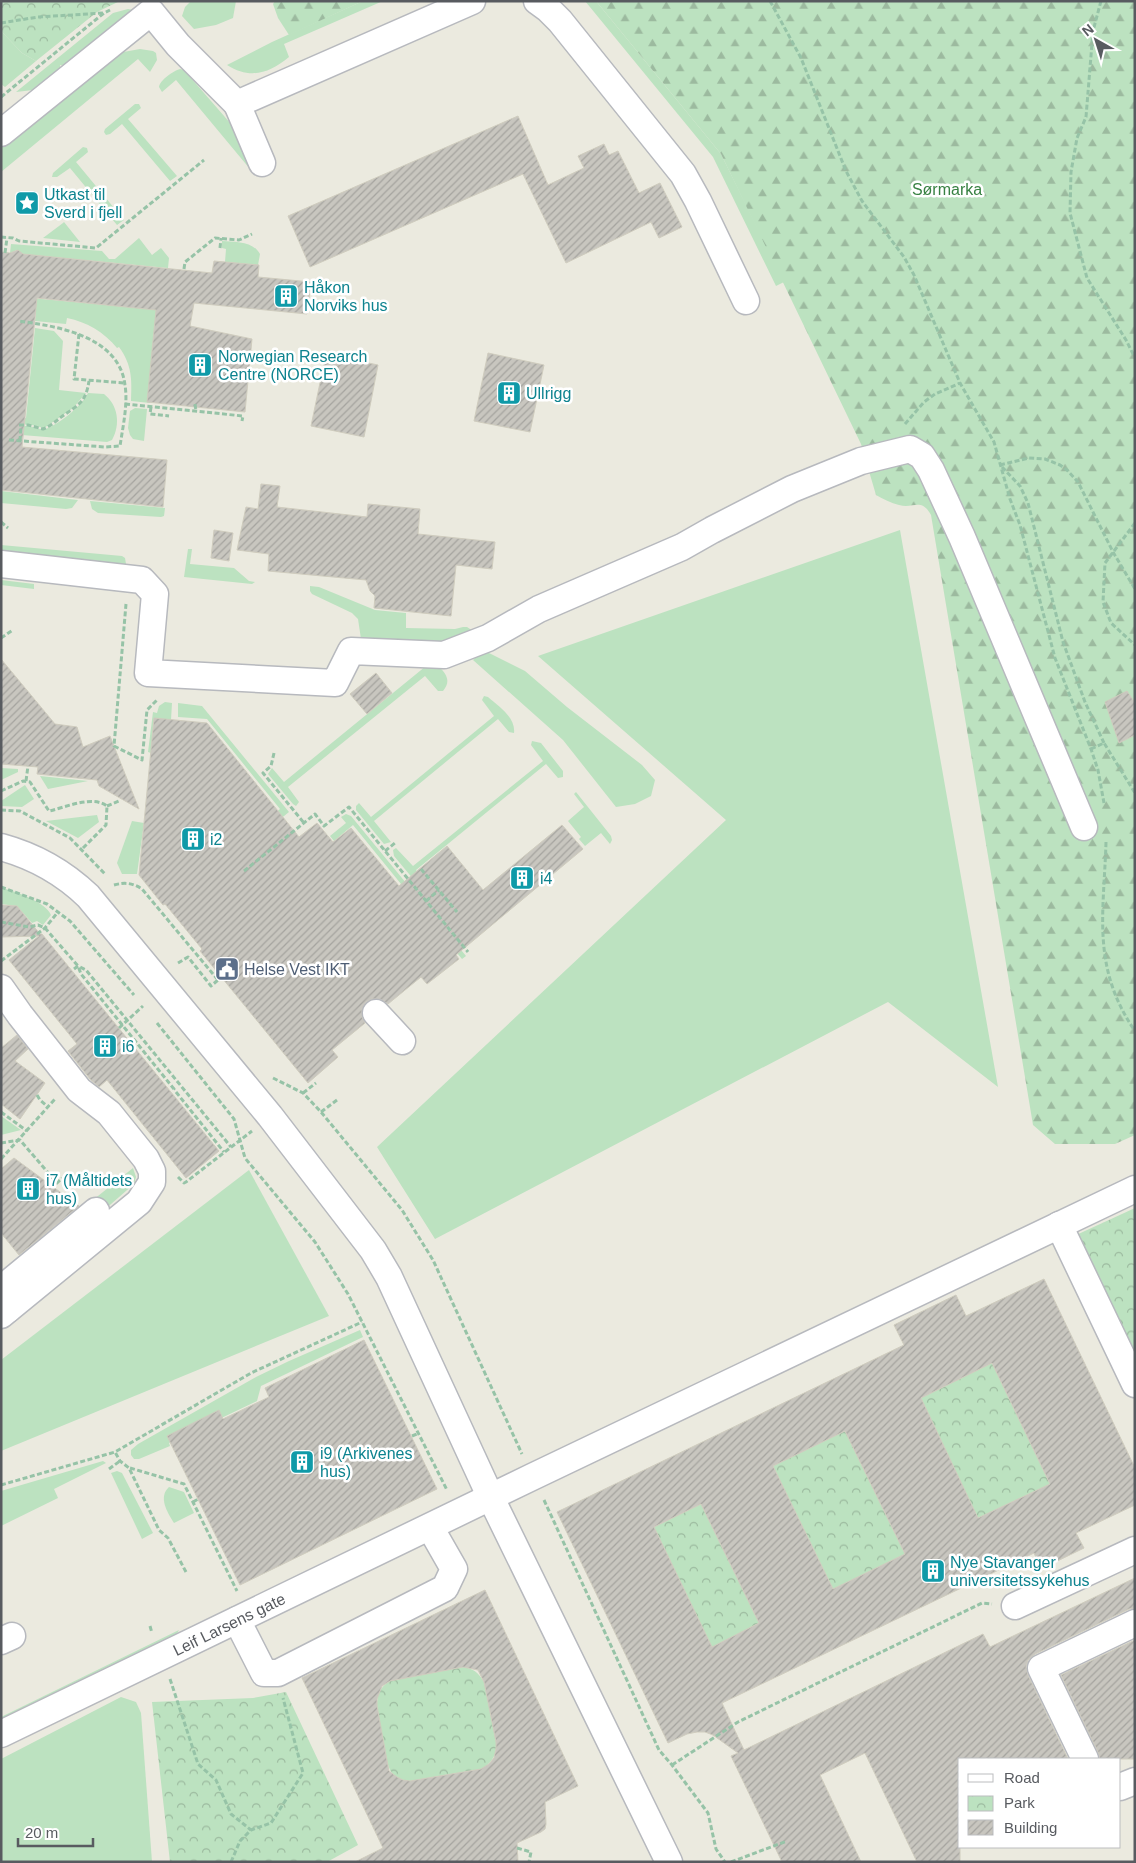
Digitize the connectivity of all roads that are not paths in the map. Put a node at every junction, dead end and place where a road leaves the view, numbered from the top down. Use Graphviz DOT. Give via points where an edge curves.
graph roads {
  1 [pos="472,1"];
  2 [pos="537,1"];
  3 [pos="237,104"];
  4 [pos="1,133"];
  5 [pos="262,163"];
  6 [pos="746,301"];
  7 [pos="1,564"];
  8 [pos="1084,827"];
  9 [pos="1,848"];
  10 [pos="1,988"];
  11 [pos="376,1013"];
  12 [pos="402,1041"];
  13 [pos="1135,1189"];
  14 [pos="96,1211"];
  15 [pos="1059,1225"];
  16 [pos="5,1312"];
  17 [pos="1135,1384"];
  18 [pos="491,1498"];
  19 [pos="430,1527"];
  20 [pos="1135,1550"];
  21 [pos="1015,1606"];
  22 [pos="238,1607"];
  23 [pos="1135,1623"];
  24 [pos="1,1734"];
  25 [pos="1085,1758"];
  26 [pos="1135,1781"];
  27 [pos="1121,1787"];
  28 [pos="669,1862"];
  1 -- 3 [label="street"];
  2 -- 6 [label="street" via="560,21 683,174"];
  3 -- 4 [label="street" via="178,45 151,12"];
  3 -- 5 [label="street"];
  7 -- 8 [label="street" via="142,580 155,594 148,673 336,683 351,651 444,654 488,638 539,609 682,547 792,489 861,461 910,449 922,456 931,470 962,537"];
  9 -- 18 [label="street" via="18,852 64,875 88,896 270,1116 373,1250 389,1277"];
  10 -- 16 [label="street" via="79,1090 109,1113 146,1159 153,1176 139,1202"];
  11 -- 12 [label="street"];
  13 -- 15 [label="street, Leif Larsens gate"];
  14 -- 16 [label="street" via="11,1281"];
  15 -- 17 [label="street"];
  15 -- 18 [label="street, Leif Larsens gate"];
  18 -- 19 [label="street, Leif Larsens gate"];
  18 -- 28 [label="street"];
  19 -- 22 [label="street, Leif Larsens gate"];
  19 -- 22 [label="street" via="454,1569 445,1588 278,1673 264,1673"];
  20 -- 21 [label="street"];
  22 -- 24 [label="street, Leif Larsens gate" via="160,1657"];
  23 -- 25 [label="street" via="1041,1668"];
  26 -- 27 [label="street"];
}
